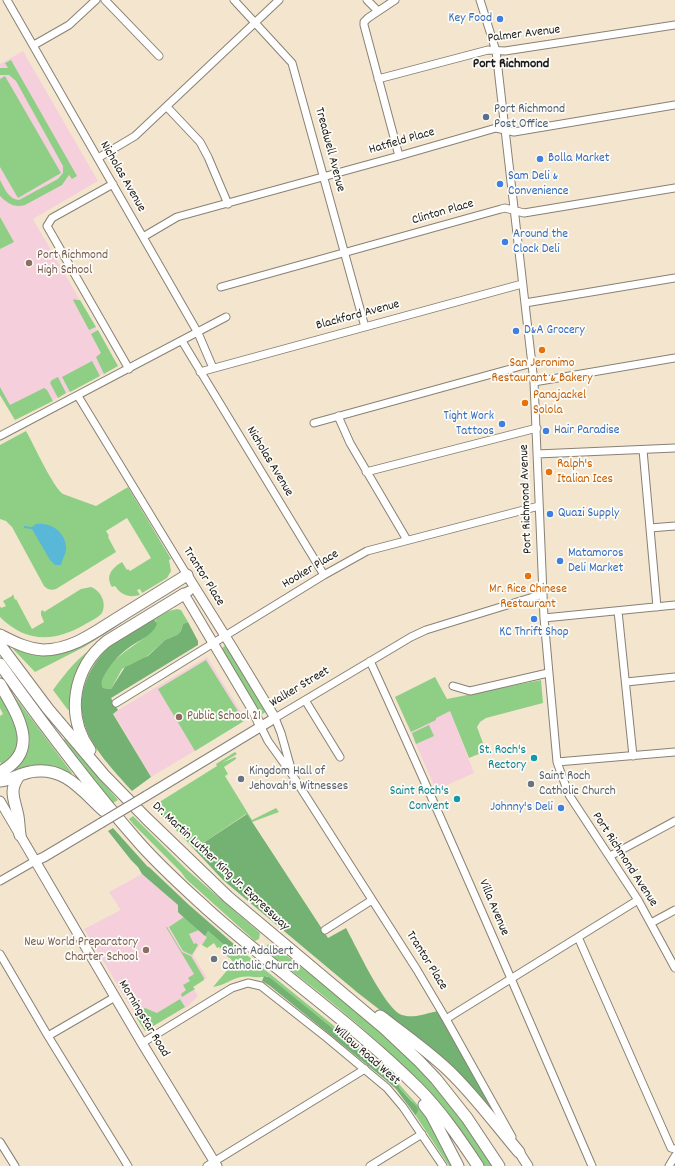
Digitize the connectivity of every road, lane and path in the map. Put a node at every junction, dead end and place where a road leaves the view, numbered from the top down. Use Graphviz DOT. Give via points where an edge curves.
graph roads {
  1 [pos="7,0"];
  2 [pos="96,0"];
  3 [pos="105,0"];
  4 [pos="234,0"];
  5 [pos="279,0"];
  6 [pos="367,0"];
  7 [pos="395,0"];
  8 [pos="480,0"];
  9 [pos="378,11"];
  10 [pos="255,23"];
  11 [pos="675,25"];
  12 [pos="34,45"];
  13 [pos="496,51"];
  14 [pos="159,56"];
  15 [pos="378,79"];
  16 [pos="675,105"];
  17 [pos="166,106"];
  18 [pos="505,130"];
  19 [pos="399,156"];
  20 [pos="98,158"];
  21 [pos="324,177"];
  22 [pos="113,184"];
  23 [pos="675,188"];
  24 [pos="228,204"];
  25 [pos="514,210"];
  26 [pos="143,237"];
  27 [pos="344,253"];
  28 [pos="675,278"];
  29 [pos="522,284"];
  30 [pos="221,287"];
  31 [pos="525,304"];
  32 [pos="226,317"];
  33 [pos="365,327"];
  34 [pos="198,333"];
  35 [pos="182,341"];
  36 [pos="675,358"];
  37 [pos="532,363"];
  38 [pos="213,368"];
  39 [pos="129,369"];
  40 [pos="200,372"];
  41 [pos="534,382"];
  42 [pos="78,396"];
  43 [pos="338,416"];
  44 [pos="314,423"];
  45 [pos="537,428"];
  46 [pos="0,436"];
  47 [pos="675,448"];
  48 [pos="643,450"];
  49 [pos="537,454"];
  50 [pos="366,472"];
  51 [pos="539,506"];
  52 [pos="675,526"];
  53 [pos="650,528"];
  54 [pos="407,540"];
  55 [pos="187,575"];
  56 [pos="324,575"];
  57 [pos="194,588"];
  58 [pos="184,594"];
  59 [pos="543,594"];
  60 [pos="675,605"];
  61 [pos="657,607"];
  62 [pos="618,611"];
  63 [pos="544,618"];
  64 [pos="0,635"];
  65 [pos="225,636"];
  66 [pos="213,643"];
  67 [pos="0,645"];
  68 [pos="370,661"];
  69 [pos="0,664"];
  70 [pos="548,674"];
  71 [pos="675,677"];
  72 [pos="626,682"];
  73 [pos="0,684"];
  74 [pos="453,686"];
  75 [pos="305,700"];
  76 [pos="116,703"];
  77 [pos="275,718"];
  78 [pos="261,727"];
  79 [pos="675,752"];
  80 [pos="633,756"];
  81 [pos="340,757"];
  82 [pos="14,761"];
  83 [pos="557,762"];
  84 [pos="0,767"];
  85 [pos="0,772"];
  86 [pos="104,775"];
  87 [pos="19,776"];
  88 [pos="293,776"];
  89 [pos="0,781"];
  90 [pos="0,801"];
  91 [pos="675,821"];
  92 [pos="20,835"];
  93 [pos="136,839"];
  94 [pos="610,856"];
  95 [pos="35,861"];
  96 [pos="0,881"];
  97 [pos="372,900"];
  98 [pos="638,900"];
  99 [pos="675,910"];
  100 [pos="651,923"];
  101 [pos="325,930"];
  102 [pos="578,937"];
  103 [pos="0,954"];
  104 [pos="675,968"];
  105 [pos="315,969"];
  106 [pos="510,979"];
  107 [pos="115,997"];
  108 [pos="446,1019"];
  109 [pos="48,1036"];
  110 [pos="142,1043"];
  111 [pos="392,1063"];
  112 [pos="365,1069"];
  113 [pos="422,1134"];
  114 [pos="0,1142"];
  115 [pos="675,1149"];
  116 [pos="519,1152"];
  117 [pos="675,1156"];
  118 [pos="213,1164"];
  119 [pos="15,1166"];
  120 [pos="128,1166"];
  121 [pos="370,1166"];
  122 [pos="443,1166"];
  123 [pos="458,1166"];
  124 [pos="478,1166"];
  125 [pos="499,1166"];
  126 [pos="528,1166"];
  127 [pos="592,1166"];
  128 [pos="669,1166"];
  1 -- 12 [label="street, Nicholas Avenue"];
  2 -- 12 [label="street" via="69,25"];
  3 -- 14 [label="street"];
  4 -- 10 [label="street, Treadwell Avenue"];
  5 -- 10 [label="street"];
  6 -- 9 [label="street"];
  7 -- 9 [label="street"];
  8 -- 13 [label="street, Port Richmond Avenue"];
  9 -- 15 [label="street" via="364,22"];
  10 -- 17 [label="street"];
  10 -- 21 [label="street, Treadwell Avenue" via="292,63"];
  11 -- 13 [label="street, Palmer Avenue"];
  12 -- 20 [label="street, Nicholas Avenue"];
  13 -- 15 [label="street, Palmer Avenue" via="488,50"];
  13 -- 18 [label="street, Port Richmond Avenue"];
  15 -- 19 [label="street"];
  16 -- 18 [label="street, Hatfield Place" via="514,132"];
  17 -- 20 [label="street" via="135,136"];
  17 -- 24 [label="street" via="200,142"];
  18 -- 19 [label="street, Hatfield Place" via="496,128"];
  18 -- 25 [label="street, Port Richmond Avenue"];
  19 -- 21 [label="street, Hatfield Place"];
  20 -- 22 [label="street, Nicholas Avenue"];
  21 -- 24 [label="street, Hatfield Place"];
  21 -- 27 [label="street, Treadwell Avenue"];
  22 -- 26 [label="street, Nicholas Avenue"];
  22 -- 39 [label="street" via="52,218 47,224"];
  23 -- 25 [label="street, Clinton Place" via="524,213"];
  24 -- 26 [label="street, Hatfield Place" via="178,217"];
  25 -- 27 [label="street, Clinton Place" via="501,209"];
  25 -- 29 [label="street, Port Richmond Avenue"];
  26 -- 34 [label="street, Nicholas Avenue"];
  27 -- 30 [label="street, Clinton Place"];
  27 -- 33 [label="street, Treadwell Avenue"];
  28 -- 31 [label="street"];
  29 -- 31 [label="street, Port Richmond Avenue"];
  29 -- 33 [label="street, Blackford Avenue"];
  31 -- 37 [label="street, Port Richmond Avenue"];
  32 -- 34 [label="street"];
  33 -- 38 [label="street, Blackford Avenue"];
  34 -- 35 [label="street"];
  34 -- 38 [label="street, Nicholas Avenue"];
  35 -- 39 [label="street"];
  35 -- 40 [label="street, Nicholas Avenue"];
  36 -- 41 [label="street"];
  37 -- 41 [label="street, Port Richmond Avenue"];
  37 -- 43 [label="street"];
  38 -- 40 [label="street, Blackford Avenue"];
  39 -- 42 [label="street"];
  40 -- 56 [label="street, Nicholas Avenue"];
  41 -- 45 [label="street, Port Richmond Avenue"];
  42 -- 46 [label="street"];
  42 -- 55 [label="street, Trantor Place"];
  43 -- 44 [label="street"];
  43 -- 50 [label="street"];
  45 -- 49 [label="street, Port Richmond Avenue"];
  45 -- 50 [label="street"];
  47 -- 48 [label="street"];
  48 -- 49 [label="street"];
  48 -- 53 [label="street"];
  49 -- 51 [label="street, Port Richmond Avenue"];
  50 -- 54 [label="street"];
  51 -- 54 [label="street, Hooker Place"];
  51 -- 59 [label="street, Port Richmond Avenue"];
  52 -- 53 [label="street"];
  53 -- 61 [label="street"];
  54 -- 56 [label="street, Hooker Place" via="367,551"];
  55 -- 57 [label="main road, Trantor Place"];
  55 -- 64 [label="highway" via="86,638 66,646 38,649 18,644"];
  56 -- 65 [label="street, Hooker Place"];
  57 -- 58 [label="main road"];
  57 -- 65 [label="main road, Trantor Place"];
  58 -- 66 [label="main road, Trantor Place"];
  58 -- 86 [label="highway" via="107,641 93,655 81,675 75,703 77,724"];
  59 -- 63 [label="street, Port Richmond Avenue"];
  59 -- 68 [label="street, Walker Street" via="426,630"];
  60 -- 61 [label="street"];
  61 -- 62 [label="street"];
  62 -- 63 [label="street"];
  62 -- 72 [label="street"];
  63 -- 70 [label="street, Port Richmond Avenue"];
  65 -- 66 [label="street, Hooker Place"];
  65 -- 77 [label="main road, Trantor Place"];
  66 -- 76 [label="street, Hooker Place"];
  66 -- 78 [label="main road, Trantor Place"];
  67 -- 86 [label="highway, Dr. Martin Luther King Jr. Expressway" via="48,709"];
  68 -- 75 [label="street, Walker Street"];
  68 -- 106 [label="street, Villa Avenue" via="461,862"];
  69 -- 93 [label="highway" via="69,758"];
  70 -- 74 [label="street" via="470,691"];
  70 -- 83 [label="street, Port Richmond Avenue"];
  71 -- 72 [label="street"];
  72 -- 80 [label="street"];
  73 -- 82 [label="highway" via="23,729 22,749"];
  75 -- 77 [label="street, Walker Street"];
  75 -- 81 [label="street"];
  77 -- 78 [label="main road, Walker Street"];
  77 -- 88 [label="street, Trantor Place"];
  78 -- 88 [label="street, Trantor Place"];
  78 -- 95 [label="main road, Walker Street, bridge"];
  79 -- 80 [label="street"];
  80 -- 83 [label="street"];
  82 -- 84 [label="highway"];
  82 -- 85 [label="highway"];
  83 -- 94 [label="street, Port Richmond Avenue" via="569,795"];
  86 -- 105 [label="highway, Dr. Martin Luther King Jr. Expressway" via="213,883"];
  87 -- 89 [label="highway"];
  87 -- 92 [label="highway" via="13,791"];
  87 -- 93 [label="highway" via="38,771 66,778 86,792"];
  88 -- 97 [label="street, Trantor Place"];
  90 -- 92 [label="main road, Morningstar Road"];
  91 -- 94 [label="street"];
  92 -- 95 [label="main road, Morningstar Road"];
  93 -- 111 [label="highway" via="226,926"];
  94 -- 98 [label="street, Port Richmond Avenue"];
  95 -- 96 [label="street, Walker Street"];
  95 -- 107 [label="main road, Morningstar Road"];
  97 -- 101 [label="street"];
  97 -- 108 [label="street, Trantor Place"];
  98 -- 100 [label="street, Port Richmond Avenue"];
  98 -- 102 [label="street"];
  99 -- 100 [label="street"];
  100 -- 104 [label="street, Port Richmond Avenue"];
  102 -- 106 [label="street"];
  102 -- 115 [label="street" via="672,1148"];
  103 -- 109 [label="street"];
  105 -- 116 [label="highway" via="438,1061 475,1099"];
  105 -- 125 [label="highway, Dr. Martin Luther King Jr. Expressway" via="384,1028 436,1079 467,1118"];
  106 -- 108 [label="street"];
  106 -- 127 [label="street, Villa Avenue"];
  107 -- 109 [label="street"];
  107 -- 110 [label="main road, Morningstar Road"];
  108 -- 116 [label="street, Trantor Place"];
  109 -- 120 [label="street"];
  110 -- 112 [label="street, Willow Road West" via="232,988 253,984 266,989"];
  110 -- 118 [label="main road, Morningstar Road"];
  111 -- 123 [label="highway" via="431,1114"];
  111 -- 124 [label="highway" via="420,1089"];
  112 -- 113 [label="street, Willow Road West" via="395,1097"];
  112 -- 118 [label="street"];
  113 -- 121 [label="street"];
  113 -- 122 [label="street, Willow Road West"];
  114 -- 119 [label="street"];
  116 -- 126 [label="main road, Trantor Place"];
  117 -- 128 [label="street"];
}
